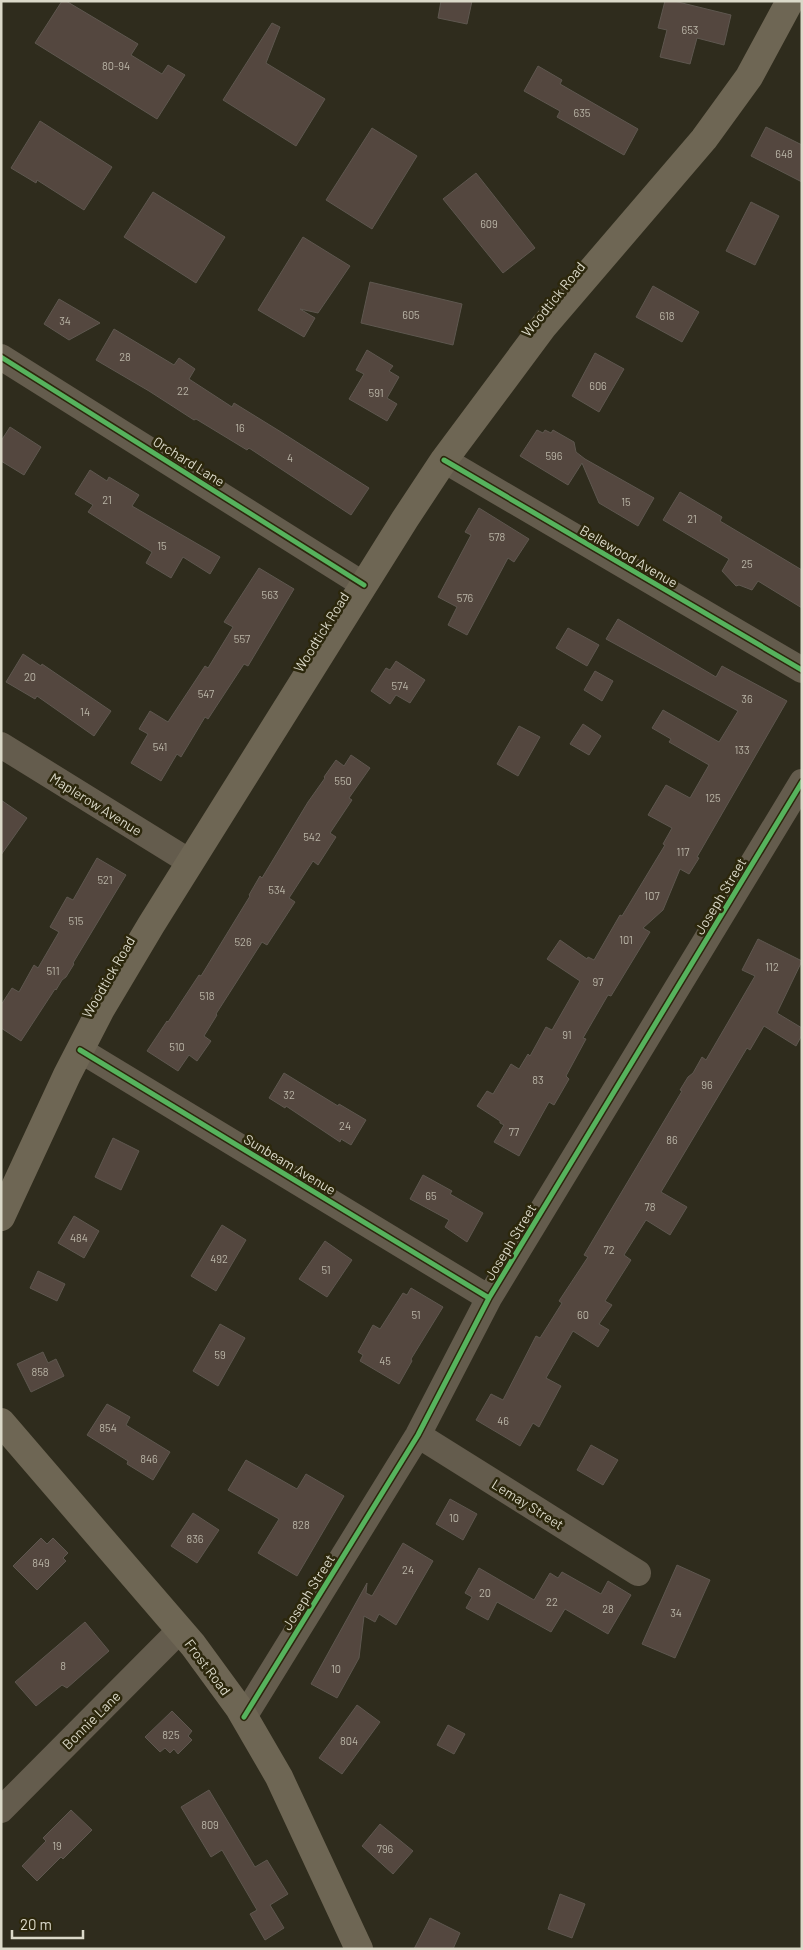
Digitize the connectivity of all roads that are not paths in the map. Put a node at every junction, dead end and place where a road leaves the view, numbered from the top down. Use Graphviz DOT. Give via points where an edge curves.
graph roads {
  1 [pos="790,1"];
  2 [pos="1,357"];
  3 [pos="444,460"];
  4 [pos="364,585"];
  5 [pos="802,670"];
  6 [pos="1,745"];
  7 [pos="802,782"];
  8 [pos="190,862"];
  9 [pos="80,1050"];
  10 [pos="1,1217"];
  11 [pos="489,1298"];
  12 [pos="1,1422"];
  13 [pos="418,1435"];
  14 [pos="638,1573"];
  15 [pos="180,1630"];
  16 [pos="244,1717"];
  17 [pos="1,1810"];
  18 [pos="359,1949"];
  1 -- 3 [label="main road, Woodtick Road" via="749,77 704,139 543,328"];
  2 -- 4 [label="street, Orchard Lane"];
  3 -- 4 [label="main road, Woodtick Road"];
  3 -- 5 [label="street, Bellewood Avenue"];
  4 -- 8 [label="main road, Woodtick Road"];
  6 -- 8 [label="street, Maplerow Avenue"];
  7 -- 11 [label="street, Joseph Street"];
  8 -- 9 [label="main road, Woodtick Road"];
  9 -- 10 [label="main road, Woodtick Road"];
  9 -- 11 [label="street, Sunbeam Avenue"];
  11 -- 13 [label="street, Joseph Street"];
  12 -- 15 [label="main road, Frost Road"];
  13 -- 14 [label="street, Lemay Street"];
  13 -- 16 [label="street, Joseph Street"];
  15 -- 16 [label="main road, Frost Road"];
  15 -- 17 [label="street, Bonnie Lane"];
  16 -- 18 [label="main road, Frost Road" via="279,1777"];
}
